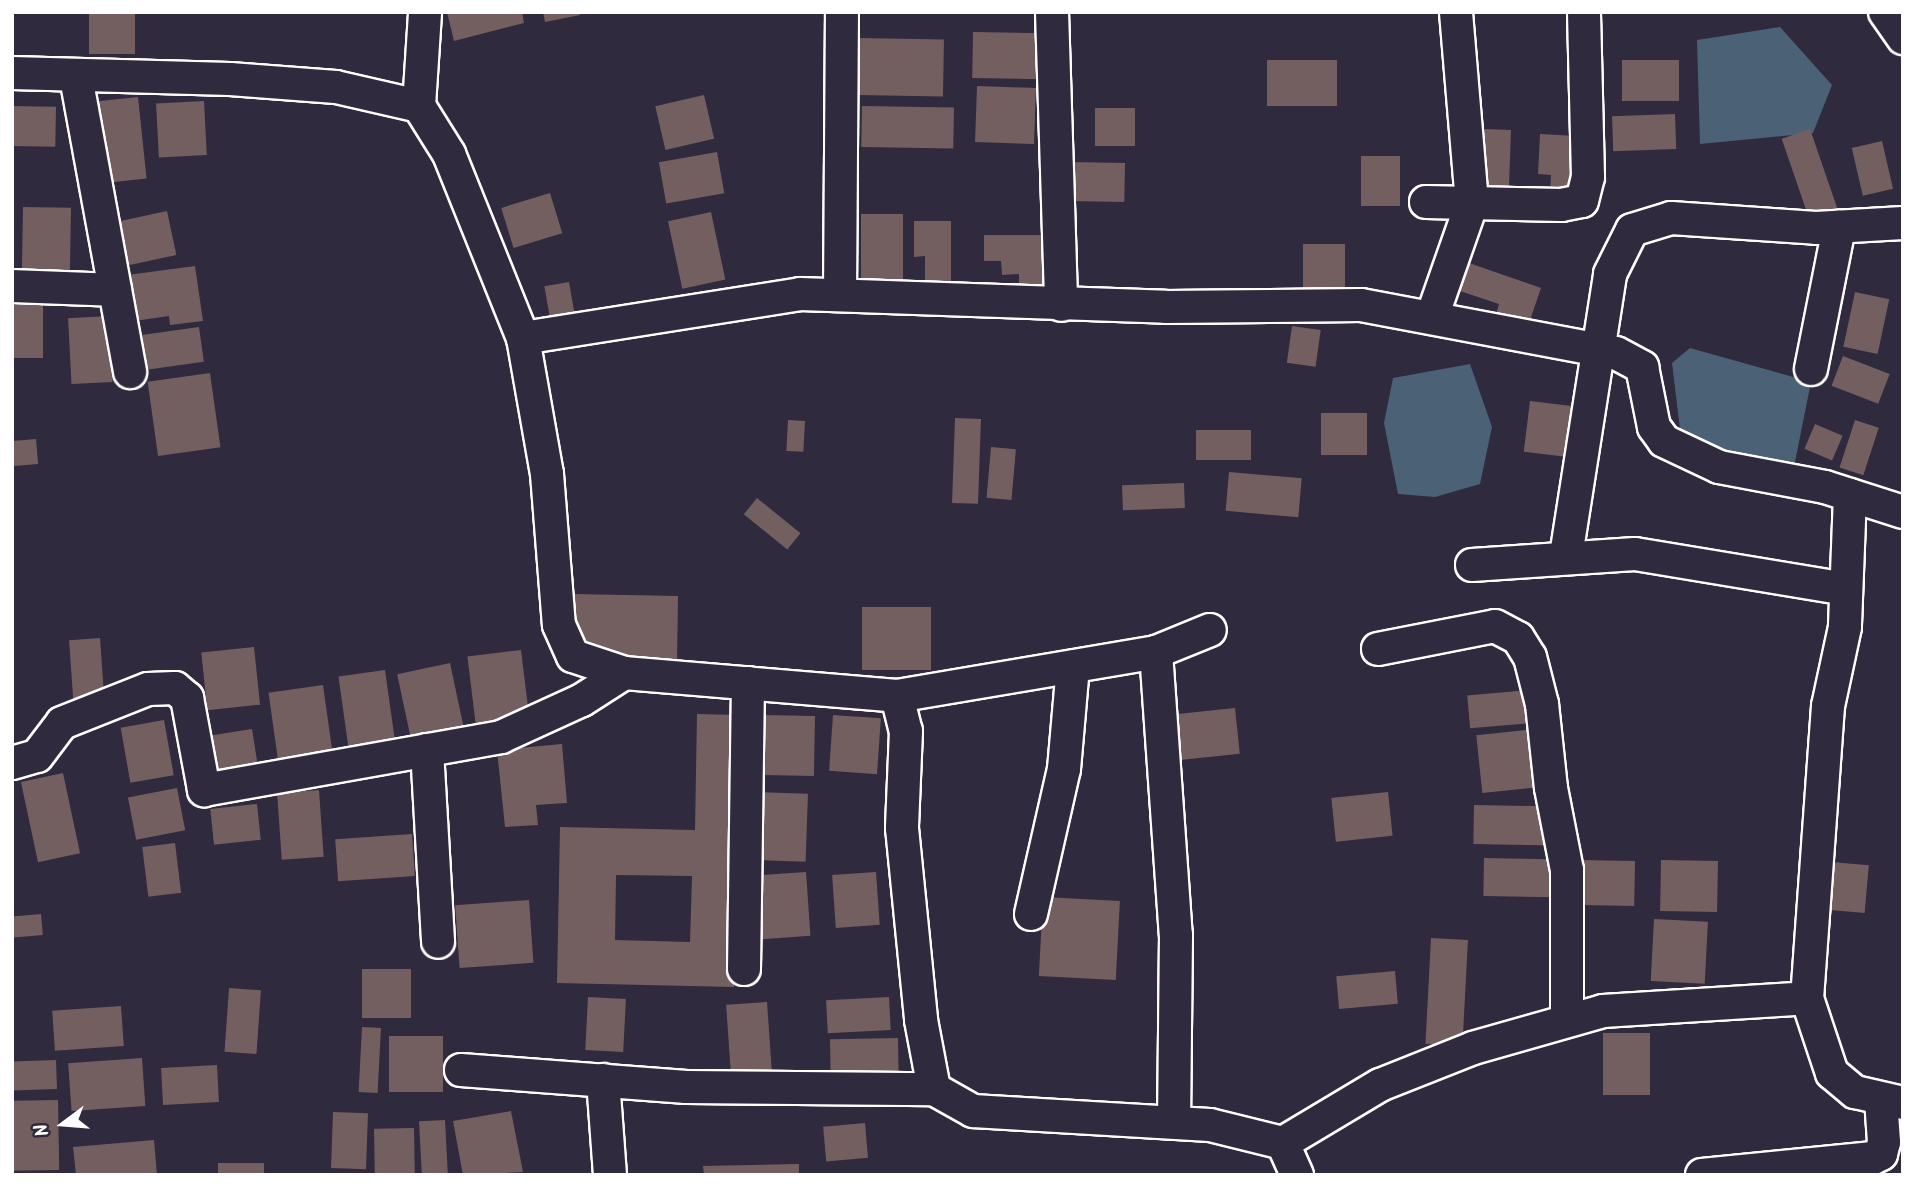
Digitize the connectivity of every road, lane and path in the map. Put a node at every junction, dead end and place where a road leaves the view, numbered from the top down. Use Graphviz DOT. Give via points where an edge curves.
graph roads {
  1 [pos="425,12"];
  2 [pos="842,12"];
  3 [pos="1052,12"];
  4 [pos="1456,12"];
  5 [pos="1584,12"];
  6 [pos="1885,12"];
  7 [pos="1903,38"];
  8 [pos="12,74"];
  9 [pos="76,77"];
  10 [pos="419,106"];
  11 [pos="1426,202"];
  12 [pos="1472,204"];
  13 [pos="1903,223"];
  14 [pos="1839,227"];
  15 [pos="12,286"];
  16 [pos="115,290"];
  17 [pos="840,295"];
  18 [pos="1061,305"];
  19 [pos="1432,317"];
  20 [pos="523,338"];
  21 [pos="1601,349"];
  22 [pos="1811,369"];
  23 [pos="130,372"];
  24 [pos="1850,495"];
  25 [pos="1903,512"];
  26 [pos="1566,556"];
  27 [pos="1472,565"];
  28 [pos="1846,589"];
  29 [pos="1210,630"];
  30 [pos="1378,649"];
  31 [pos="1156,652"];
  32 [pos="1073,666"];
  33 [pos="624,673"];
  34 [pos="748,683"];
  35 [pos="897,696"];
  36 [pos="427,750"];
  37 [pos="12,763"];
  38 [pos="1031,914"];
  39 [pos="438,942"];
  40 [pos="744,970"];
  41 [pos="1807,998"];
  42 [pos="1567,1020"];
  43 [pos="461,1070"];
  44 [pos="603,1080"];
  45 [pos="934,1089"];
  46 [pos="1892,1101"];
  47 [pos="1174,1122"];
  48 [pos="1283,1143"];
  49 [pos="1779,1172"];
  50 [pos="610,1175"];
  51 [pos="1297,1175"];
  52 [pos="1702,1175"];
  1 -- 10 [label="street"];
  2 -- 17 [label="street"];
  3 -- 18 [label="street"];
  4 -- 12 [label="street"];
  5 -- 12 [label="street" via="1587,193 1574,204"];
  6 -- 7 [label="street"];
  8 -- 9 [label="street"];
  9 -- 10 [label="street" via="230,79 336,87"];
  9 -- 16 [label="street"];
  10 -- 20 [label="street" via="449,154"];
  11 -- 12 [label="street"];
  12 -- 19 [label="street"];
  13 -- 14 [label="street"];
  14 -- 21 [label="street" via="1671,218 1632,230 1610,274"];
  14 -- 22 [label="street"];
  15 -- 16 [label="street"];
  16 -- 23 [label="street"];
  17 -- 18 [label="street"];
  17 -- 20 [label="street" via="800,294"];
  18 -- 19 [label="street" via="1361,305"];
  19 -- 21 [label="street"];
  20 -- 33 [label="street" via="547,474 559,625 573,656"];
  21 -- 24 [label="street" via="1642,367 1654,427 1664,440 1719,467"];
  21 -- 26 [label="street"];
  24 -- 25 [label="street"];
  24 -- 28 [label="street"];
  26 -- 27 [label="street"];
  26 -- 28 [label="street" via="1659,557"];
  28 -- 41 [label="street" via="1845,627 1828,706"];
  29 -- 31 [label="street"];
  30 -- 42 [label="street" via="1495,626 1518,638 1530,657 1542,704 1551,788 1567,870"];
  31 -- 32 [label="street"];
  31 -- 47 [label="street" via="1175,935"];
  32 -- 35 [label="street"];
  32 -- 38 [label="street" via="1064,769"];
  33 -- 34 [label="street"];
  33 -- 36 [label="street" via="582,700 501,737"];
  34 -- 35 [label="street"];
  34 -- 40 [label="street"];
  35 -- 45 [label="street" via="906,731 902,828 921,1020"];
  36 -- 37 [label="street" via="204,790 187,698 175,688 148,689 62,723 37,756"];
  36 -- 39 [label="street"];
  41 -- 42 [label="street" via="1653,1004"];
  41 -- 46 [label="street" via="1832,1073 1855,1092"];
  42 -- 48 [label="street" via="1411,1071"];
  43 -- 44 [label="street"];
  44 -- 45 [label="street" via="686,1087"];
  44 -- 50 [label="street"];
  45 -- 47 [label="street" via="973,1111"];
  46 -- 49 [label="street" via="1881,1154 1860,1163"];
  47 -- 48 [label="street" via="1210,1125"];
  48 -- 51 [label="street"];
  49 -- 52 [label="street"];
}
